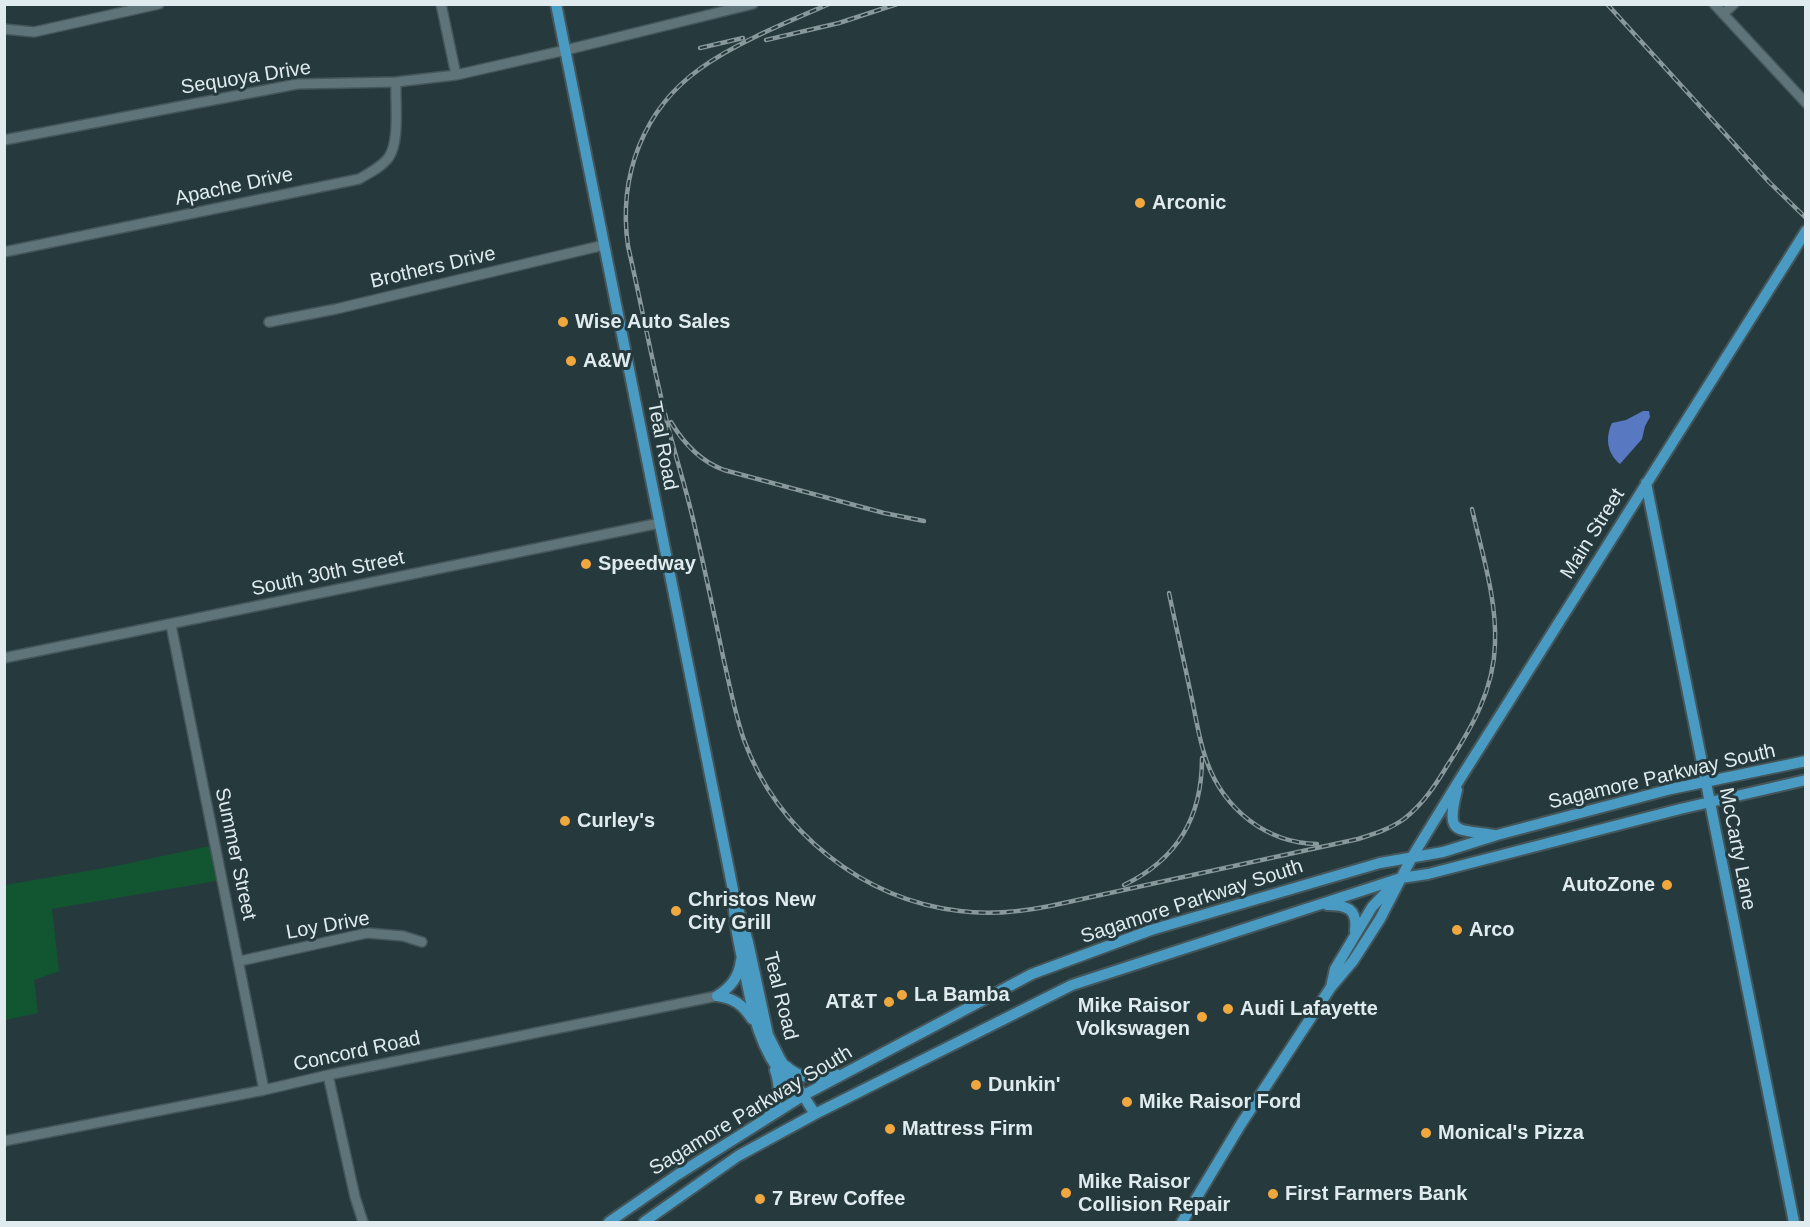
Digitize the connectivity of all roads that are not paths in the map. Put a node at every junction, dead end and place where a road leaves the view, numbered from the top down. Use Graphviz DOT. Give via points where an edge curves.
graph roads {
  1 [pos="101,4"];
  2 [pos="159,4"];
  3 [pos="441,4"];
  4 [pos="556,4"];
  5 [pos="753,4"];
  6 [pos="1714,4"];
  7 [pos="1734,4"];
  8 [pos="1723,14"];
  9 [pos="103,16"];
  10 [pos="4,29"];
  11 [pos="566,50"];
  12 [pos="456,75"];
  13 [pos="396,82"];
  14 [pos="1806,103"];
  15 [pos="4,140"];
  16 [pos="1806,231"];
  17 [pos="604,246"];
  18 [pos="4,252"];
  19 [pos="269,322"];
  20 [pos="1646,483"];
  21 [pos="660,523"];
  22 [pos="171,625"];
  23 [pos="4,658"];
  24 [pos="1806,762"];
  25 [pos="1460,779"];
  26 [pos="1806,780"];
  27 [pos="1705,783"];
  28 [pos="1709,801"];
  29 [pos="1497,835"];
  30 [pos="1412,858"];
  31 [pos="1401,878"];
  32 [pos="735,895"];
  33 [pos="1317,905"];
  34 [pos="1355,935"];
  35 [pos="422,942"];
  36 [pos="741,956"];
  37 [pos="240,961"];
  38 [pos="1330,987"];
  39 [pos="717,996"];
  40 [pos="756,1025"];
  41 [pos="776,1060"];
  42 [pos="856,1067"];
  43 [pos="328,1075"];
  44 [pos="264,1090"];
  45 [pos="804,1095"];
  46 [pos="815,1114"];
  47 [pos="766,1119"];
  48 [pos="4,1141"];
  49 [pos="363,1222"];
  50 [pos="609,1222"];
  51 [pos="644,1222"];
  52 [pos="1182,1222"];
  53 [pos="1794,1222"];
  1 -- 9 [label="street"];
  2 -- 9 [label="street"];
  3 -- 12 [label="street"];
  4 -- 11 [label="main road, Teal Road"];
  5 -- 11 [label="street, Sequoya Drive"];
  6 -- 8 [label="street"];
  7 -- 8 [label="street"];
  8 -- 14 [label="street"];
  9 -- 10 [label="street" via="34,32"];
  11 -- 12 [label="street, Sequoya Drive"];
  11 -- 17 [label="main road, Teal Road"];
  12 -- 13 [label="street, Sequoya Drive"];
  13 -- 15 [label="street, Sequoya Drive" via="297,84"];
  13 -- 18 [label="street, Apache Drive" via="395,142 388,157 358,179"];
  16 -- 20 [label="main road, Main Street"];
  17 -- 19 [label="street, Brothers Drive"];
  17 -- 21 [label="main road, Teal Road"];
  20 -- 25 [label="main road, Main Street"];
  20 -- 27 [label="main road, McCarty Lane"];
  21 -- 22 [label="street, South 30th Street"];
  21 -- 32 [label="main road, Teal Road"];
  22 -- 23 [label="street, South 30th Street"];
  22 -- 37 [label="street, Summer Street"];
  24 -- 27 [label="main road, Sagamore Parkway South"];
  25 -- 29 [label="main road" via="1452,809 1456,827"];
  25 -- 30 [label="main road, Main Street"];
  26 -- 28 [label="main road, Sagamore Parkway South"];
  27 -- 28 [label="main road, McCarty Lane"];
  27 -- 29 [label="main road, Sagamore Parkway South"];
  28 -- 31 [label="main road, Sagamore Parkway South"];
  28 -- 53 [label="main road, McCarty Lane"];
  29 -- 30 [label="main road, Sagamore Parkway South"];
  30 -- 31 [label="main road, Main Street"];
  30 -- 42 [label="main road, Sagamore Parkway South" via="1380,863 1151,930 1032,974"];
  31 -- 33 [label="main road, Sagamore Parkway South"];
  31 -- 34 [label="main road" via="1371,907"];
  31 -- 38 [label="main road, Main Street" via="1353,961"];
  32 -- 36 [label="main road, Teal Road" via="734,918"];
  32 -- 41 [label="main road, Teal Road"];
  33 -- 34 [label="main road" via="1339,905 1350,910 1356,920"];
  33 -- 46 [label="main road, Sagamore Parkway South" via="1072,986"];
  34 -- 38 [label="main road" via="1335,969"];
  35 -- 37 [label="street, Loy Drive" via="367,933"];
  36 -- 39 [label="main road" via="735,980"];
  36 -- 40 [label="main road, Teal Road"];
  37 -- 44 [label="street, Summer Street"];
  38 -- 52 [label="main road"];
  39 -- 40 [label="main road" via="742,1006"];
  39 -- 43 [label="street, Concord Road"];
  40 -- 41 [label="main road, Teal Road" via="762,1044"];
  41 -- 42 [label="main road" via="809,1078"];
  41 -- 45 [label="main road, Teal Road"];
  41 -- 47 [label="main road" via="780,1091"];
  42 -- 45 [label="main road, Sagamore Parkway South"];
  43 -- 44 [label="street, Concord Road"];
  43 -- 49 [label="street"];
  44 -- 48 [label="street, Concord Road"];
  45 -- 46 [label="main road, Teal Road"];
  45 -- 47 [label="main road, Sagamore Parkway South"];
  46 -- 51 [label="main road, Sagamore Parkway South" via="738,1156"];
  47 -- 50 [label="main road, Sagamore Parkway South"];
}
